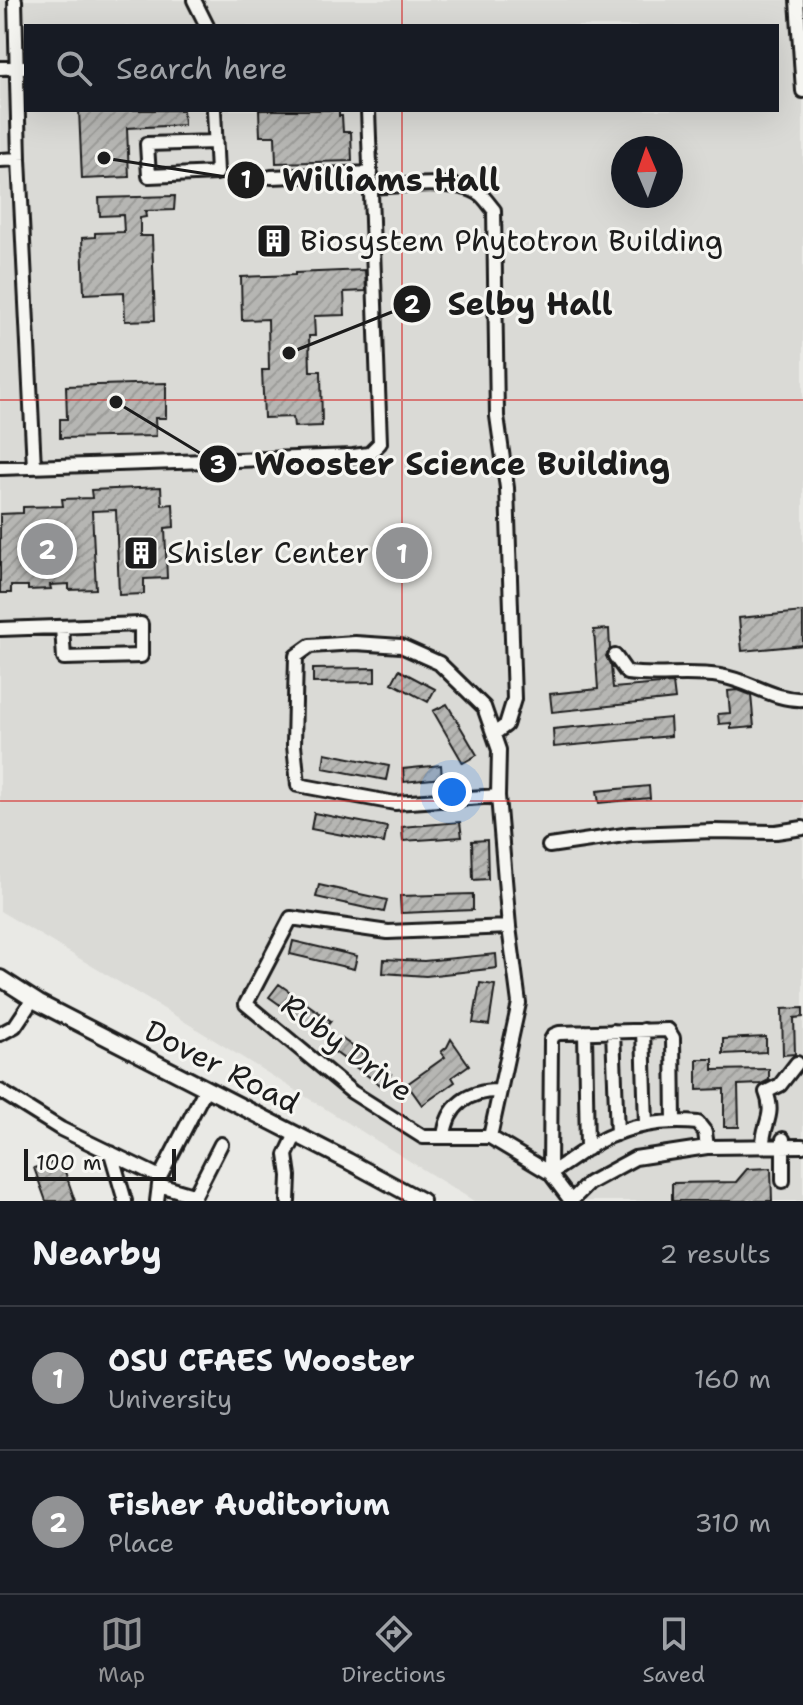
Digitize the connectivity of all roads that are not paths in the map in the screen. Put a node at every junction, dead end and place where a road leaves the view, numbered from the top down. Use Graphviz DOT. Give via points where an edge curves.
graph roads {
  1 [pos="15,0"];
  2 [pos="194,0"];
  3 [pos="797,0"];
  4 [pos="206,24"];
  5 [pos="21,67"];
  6 [pos="0,68"];
  7 [pos="803,91"];
  8 [pos="214,112"];
  9 [pos="368,112"];
  10 [pos="215,142"];
  11 [pos="19,159"];
  12 [pos="0,160"];
  13 [pos="371,173"];
  14 [pos="271,177"];
  15 [pos="372,187"];
  16 [pos="34,467"];
  17 [pos="0,468"];
  18 [pos="62,627"];
  19 [pos="0,629"];
  20 [pos="615,656"];
  21 [pos="803,699"];
  22 [pos="494,734"];
  23 [pos="498,796"];
  24 [pos="803,828"];
  25 [pos="549,846"];
  26 [pos="509,927"];
  27 [pos="0,978"];
  28 [pos="33,999"];
  29 [pos="0,1019"];
  30 [pos="15,1026"];
  31 [pos="643,1030"];
  32 [pos="613,1031"];
  33 [pos="585,1032"];
  34 [pos="0,1034"];
  35 [pos="797,1063"];
  36 [pos="206,1088"];
  37 [pos="0,1091"];
  38 [pos="500,1091"];
  39 [pos="674,1122"];
  40 [pos="646,1125"];
  41 [pos="296,1134"];
  42 [pos="617,1134"];
  43 [pos="444,1137"];
  44 [pos="490,1137"];
  45 [pos="783,1143"];
  46 [pos="221,1144"];
  47 [pos="763,1146"];
  48 [pos="803,1146"];
  49 [pos="707,1147"];
  50 [pos="587,1149"];
  51 [pos="111,1153"];
  52 [pos="550,1173"];
  53 [pos="160,1181"];
  54 [pos="783,1181"];
  55 [pos="192,1198"];
  56 [pos="125,1201"];
  57 [pos="157,1201"];
  58 [pos="288,1201"];
  59 [pos="422,1201"];
  60 [pos="571,1201"];
  1 -- 5 [label="street"];
  2 -- 4 [label="street"];
  3 -- 7 [label="street"];
  5 -- 6 [label="street"];
  5 -- 11 [label="street"];
  8 -- 10 [label="street"];
  9 -- 13 [label="street"];
  10 -- 10 [label="street" via="147,144 149,176 217,173"];
  11 -- 12 [label="street"];
  11 -- 16 [label="street"];
  13 -- 14 [label="street"];
  13 -- 15 [label="street"];
  15 -- 16 [label="street" via="380,443 369,454"];
  15 -- 22 [label="street" via="463,186 481,194 494,210 497,416 507,488 514,699 506,725"];
  16 -- 17 [label="street"];
  18 -- 18 [label="street" via="64,658 141,656 141,624"];
  18 -- 19 [label="street"];
  20 -- 21 [label="street" via="627,673 718,675 789,700"];
  22 -- 23 [label="street"];
  22 -- 23 [label="street" via="484,707 439,663 401,646 310,646 296,656 298,785 395,803"];
  23 -- 26 [label="street"];
  24 -- 25 [label="street" via="631,834"];
  26 -- 38 [label="street" via="519,1003"];
  26 -- 43 [label="street, Ruby Drive" via="388,932 291,918 246,1004 352,1092 423,1137"];
  27 -- 28 [label="main road, Dover Road"];
  28 -- 30 [label="street"];
  28 -- 36 [label="main road, Dover Road"];
  29 -- 30 [label="street"];
  30 -- 34 [label="street"];
  31 -- 32 [label="street"];
  31 -- 39 [label="street" via="668,1030 673,1038"];
  31 -- 40 [label="street"];
  32 -- 33 [label="street"];
  32 -- 42 [label="street"];
  33 -- 50 [label="street"];
  33 -- 52 [label="street" via="559,1033 551,1040"];
  35 -- 47 [label="street" via="780,1085 766,1092 771,1104"];
  36 -- 41 [label="main road, Dover Road"];
  36 -- 53 [label="street"];
  37 -- 51 [label="street"];
  38 -- 43 [label="street" via="479,1093 457,1106 445,1123"];
  38 -- 44 [label="street"];
  39 -- 40 [label="street"];
  39 -- 49 [label="street" via="698,1123"];
  40 -- 42 [label="street"];
  41 -- 58 [label="street" via="286,1155"];
  41 -- 59 [label="main road, Dover Road"];
  42 -- 50 [label="street"];
  43 -- 44 [label="street, Ruby Drive"];
  44 -- 52 [label="street"];
  45 -- 47 [label="street"];
  45 -- 48 [label="street"];
  45 -- 54 [label="street"];
  46 -- 55 [label="street"];
  47 -- 49 [label="street"];
  49 -- 60 [label="street" via="635,1158 589,1183"];
  50 -- 52 [label="street"];
  51 -- 53 [label="street"];
  51 -- 56 [label="street"];
  52 -- 60 [label="street"];
  53 -- 55 [label="street"];
  53 -- 57 [label="street"];
}
